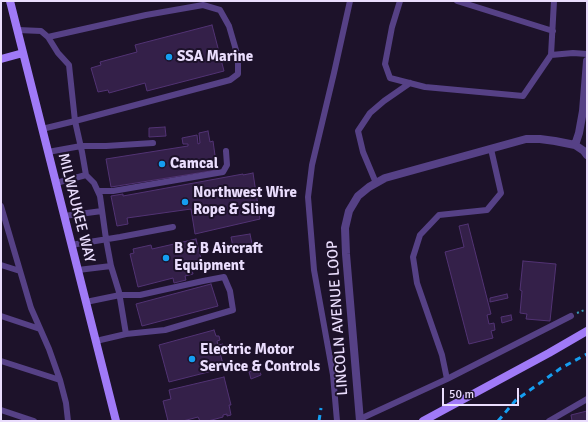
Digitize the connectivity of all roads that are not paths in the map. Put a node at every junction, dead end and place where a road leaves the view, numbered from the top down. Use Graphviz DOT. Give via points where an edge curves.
graph roads {
  1 [pos="10,1"];
  2 [pos="350,1"];
  3 [pos="400,1"];
  4 [pos="457,1"];
  5 [pos="554,1"];
  6 [pos="18,30"];
  7 [pos="553,30"];
  8 [pos="48,37"];
  9 [pos="23,53"];
  10 [pos="587,54"];
  11 [pos="551,55"];
  12 [pos="1,59"];
  13 [pos="587,61"];
  14 [pos="410,83"];
  15 [pos="75,121"];
  16 [pos="42,129"];
  17 [pos="153,143"];
  18 [pos="575,145"];
  19 [pos="81,146"];
  20 [pos="491,149"];
  21 [pos="226,151"];
  22 [pos="48,152"];
  23 [pos="587,155"];
  24 [pos="86,175"];
  25 [pos="56,183"];
  26 [pos="376,183"];
  27 [pos="98,191"];
  28 [pos="1,206"];
  29 [pos="102,211"];
  30 [pos="64,216"];
  31 [pos="3,220"];
  32 [pos="173,227"];
  33 [pos="106,239"];
  34 [pos="71,245"];
  35 [pos="1,265"];
  36 [pos="111,266"];
  37 [pos="78,270"];
  38 [pos="20,271"];
  39 [pos="120,295"];
  40 [pos="86,302"];
  41 [pos="1,316"];
  42 [pos="571,316"];
  43 [pos="40,329"];
  44 [pos="587,331"];
  45 [pos="126,334"];
  46 [pos="96,341"];
  47 [pos="1,361"];
  48 [pos="448,379"];
  49 [pos="60,380"];
  50 [pos="587,399"];
  51 [pos="1,410"];
  52 [pos="427,419"];
  53 [pos="336,420"];
  54 [pos="360,420"];
  55 [pos="34,421"];
  56 [pos="68,421"];
  57 [pos="116,421"];
  58 [pos="549,421"];
  1 -- 6 [label="street, MILWAUKEE WAY"];
  2 -- 53 [label="lane" via="312,165 308,197 314,270 333,375"];
  3 -- 14 [label="lane" via="385,64 390,78"];
  4 -- 7 [label="lane"];
  5 -- 7 [label="lane"];
  6 -- 8 [label="lane" via="41,31"];
  6 -- 9 [label="street, MILWAUKEE WAY"];
  7 -- 11 [label="lane"];
  8 -- 15 [label="lane" via="69,65"];
  8 -- 15 [label="lane" via="146,15 203,6 220,10 229,26 238,57 238,74 230,80"];
  9 -- 12 [label="street"];
  9 -- 16 [label="street, MILWAUKEE WAY"];
  10 -- 11 [label="lane"];
  11 -- 14 [label="lane" via="523,96 425,87"];
  13 -- 18 [label="street" via="583,111"];
  14 -- 26 [label="lane" via="370,113 358,131 363,152"];
  15 -- 16 [label="lane"];
  15 -- 19 [label="lane"];
  16 -- 22 [label="street, MILWAUKEE WAY"];
  17 -- 19 [label="lane"];
  18 -- 20 [label="street, LINCOLN AVENUE LOOP" via="526,139"];
  18 -- 23 [label="street, LINCOLN AVENUE LOOP"];
  19 -- 22 [label="lane"];
  19 -- 24 [label="lane"];
  20 -- 26 [label="street, LINCOLN AVENUE LOOP" via="385,178"];
  20 -- 48 [label="lane" via="501,192 486,210 439,215 420,235 413,256 417,283"];
  21 -- 27 [label="lane" via="227,165 223,172 113,191"];
  22 -- 25 [label="street, MILWAUKEE WAY"];
  24 -- 25 [label="lane"];
  24 -- 27 [label="lane"];
  25 -- 30 [label="street, MILWAUKEE WAY"];
  26 -- 54 [label="street, LINCOLN AVENUE LOOP" via="358,196 349,212 345,228"];
  27 -- 29 [label="lane"];
  28 -- 31 [label="lane"];
  29 -- 30 [label="lane"];
  29 -- 33 [label="lane"];
  30 -- 34 [label="street, MILWAUKEE WAY"];
  31 -- 38 [label="lane"];
  32 -- 33 [label="lane"];
  33 -- 34 [label="lane"];
  33 -- 36 [label="lane"];
  34 -- 37 [label="street, MILWAUKEE WAY"];
  35 -- 38 [label="lane"];
  36 -- 37 [label="lane"];
  36 -- 39 [label="lane"];
  37 -- 40 [label="street, MILWAUKEE WAY"];
  38 -- 43 [label="lane"];
  39 -- 40 [label="lane"];
  39 -- 45 [label="lane"];
  39 -- 45 [label="lane" via="140,295 224,277 230,291 233,310 164,330"];
  40 -- 46 [label="street, MILWAUKEE WAY"];
  41 -- 43 [label="lane"];
  42 -- 48 [label="lane"];
  43 -- 49 [label="lane"];
  44 -- 52 [label="street"];
  45 -- 46 [label="lane"];
  46 -- 57 [label="street, MILWAUKEE WAY"];
  47 -- 49 [label="lane"];
  48 -- 54 [label="lane"];
  49 -- 56 [label="lane"];
  50 -- 58 [label="lane"];
  51 -- 55 [label="lane"];
}
